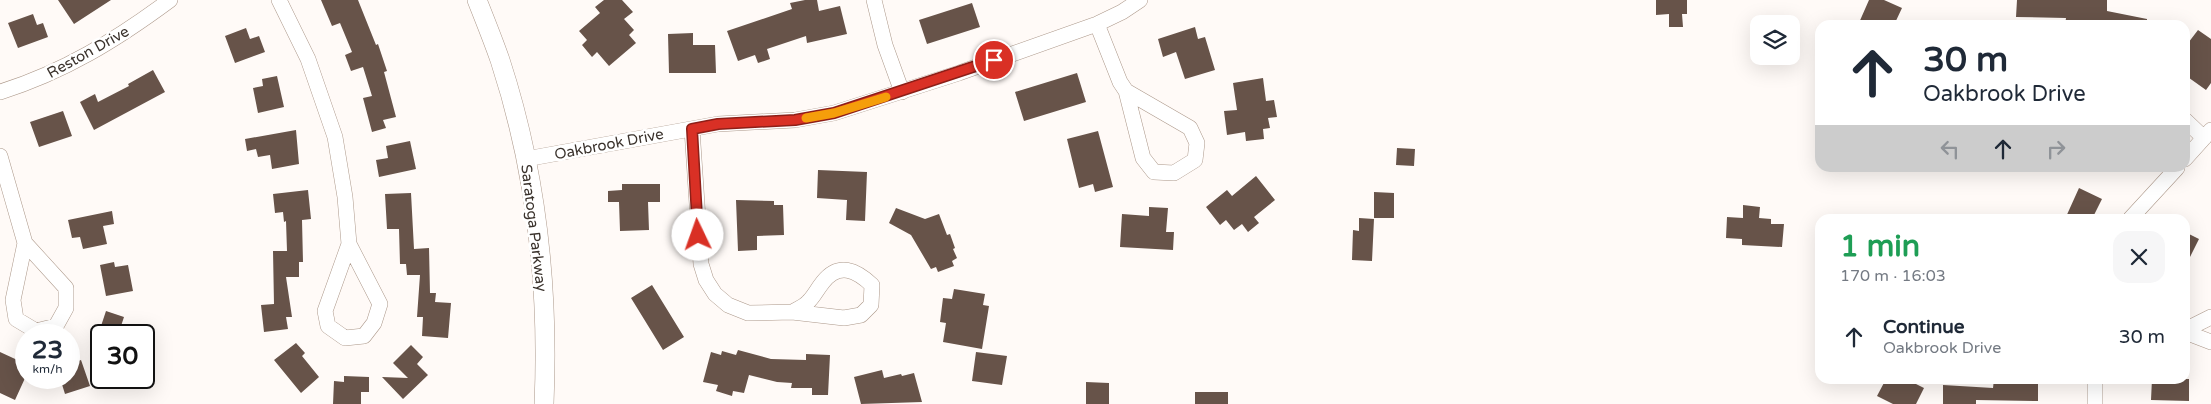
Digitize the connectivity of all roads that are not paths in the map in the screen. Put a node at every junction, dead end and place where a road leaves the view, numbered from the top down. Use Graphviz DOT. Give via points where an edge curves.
graph roads {
  1 [pos="170,0"];
  2 [pos="279,0"];
  3 [pos="477,0"];
  4 [pos="874,0"];
  5 [pos="1140,0"];
  6 [pos="1097,24"];
  7 [pos="1126,91"];
  8 [pos="0,92"];
  9 [pos="902,92"];
  10 [pos="2190,123"];
  11 [pos="692,129"];
  12 [pos="2207,134"];
  13 [pos="2190,153"];
  14 [pos="0,156"];
  15 [pos="526,159"];
  16 [pos="2173,172"];
  17 [pos="2135,214"];
  18 [pos="25,243"];
  19 [pos="349,244"];
  20 [pos="792,312"];
  21 [pos="2211,316"];
  22 [pos="2190,328"];
  23 [pos="2190,333"];
  24 [pos="2211,342"];
  25 [pos="2095,384"];
  26 [pos="544,404"];
  27 [pos="2095,404"];
  1 -- 8 [label="street, Reston Drive" via="63,69"];
  2 -- 19 [label="street" via="308,59 335,137"];
  3 -- 15 [label="street, Saratoga Parkway" via="500,61"];
  4 -- 9 [label="street" via="885,45"];
  5 -- 6 [label="street, Oakbrook Drive"];
  6 -- 7 [label="street"];
  6 -- 9 [label="street, Oakbrook Drive"];
  7 -- 7 [label="street" via="1143,158 1154,172 1174,174 1195,160 1197,143 1190,128"];
  9 -- 11 [label="street, Oakbrook Drive" via="834,113 795,120 718,124"];
  10 -- 12 [label="street"];
  11 -- 15 [label="street, Oakbrook Drive"];
  11 -- 20 [label="street" via="699,253 706,280 715,294 737,310 748,314"];
  12 -- 13 [label="street"];
  14 -- 18 [label="street"];
  15 -- 26 [label="street, Saratoga Parkway" via="540,246 545,331"];
  16 -- 17 [label="street"];
  18 -- 18 [label="street" via="66,288 66,308 56,326 36,331 16,319 13,300"];
  19 -- 19 [label="street" via="324,311 328,326 345,338 364,336 374,323 380,304"];
  20 -- 20 [label="street" via="808,302 833,272 850,270 861,274 872,285 871,305 861,314 844,318"];
  21 -- 22 [label="street"];
  23 -- 24 [label="street"];
  25 -- 27 [label="street"];
}
